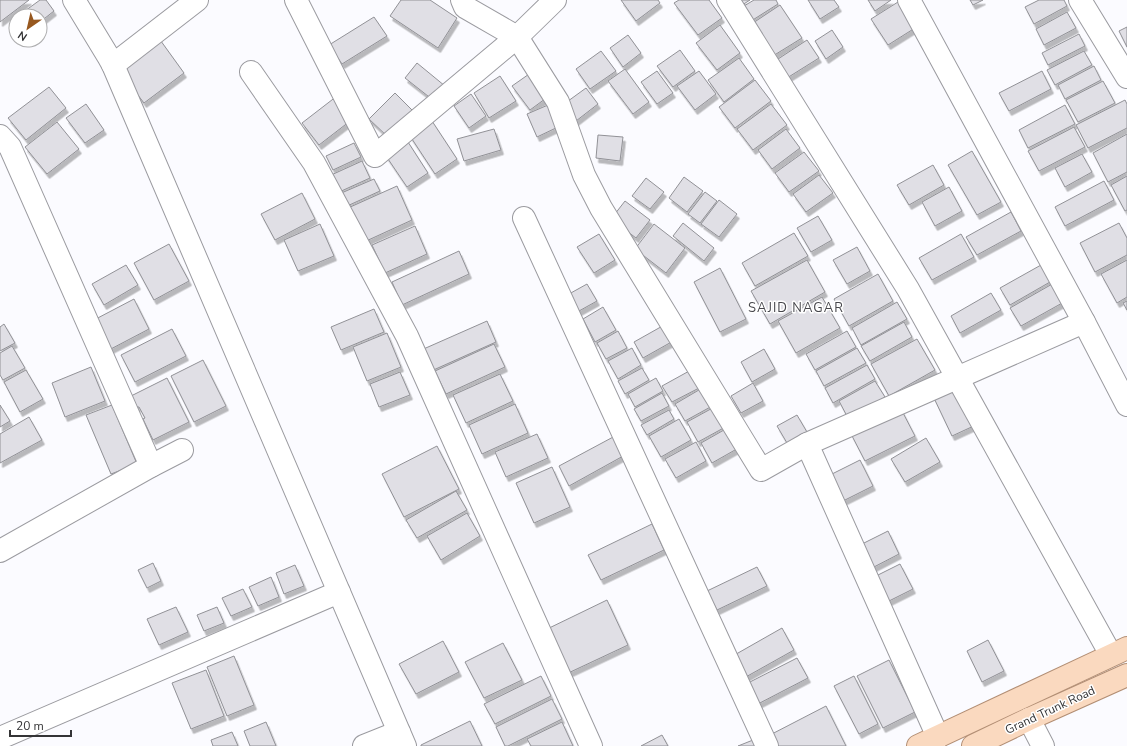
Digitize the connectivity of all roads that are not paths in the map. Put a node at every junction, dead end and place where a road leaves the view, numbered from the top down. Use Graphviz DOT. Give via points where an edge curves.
graph roads {
  1 [pos="74,0"];
  2 [pos="197,0"];
  3 [pos="296,0"];
  4 [pos="462,0"];
  5 [pos="555,0"];
  6 [pos="728,0"];
  7 [pos="909,0"];
  8 [pos="1080,0"];
  9 [pos="517,37"];
  10 [pos="112,65"];
  11 [pos="252,72"];
  12 [pos="1127,76"];
  13 [pos="0,136"];
  14 [pos="524,218"];
  15 [pos="1084,322"];
  16 [pos="957,378"];
  17 [pos="1127,405"];
  18 [pos="807,444"];
  19 [pos="182,450"];
  20 [pos="151,466"];
  21 [pos="0,550"];
  22 [pos="339,592"];
  23 [pos="1119,651"];
  24 [pos="1126,679"];
  25 [pos="1028,719"];
  26 [pos="0,738"];
  27 [pos="938,738"];
  28 [pos="402,739"];
  29 [pos="364,746"];
  30 [pos="591,746"];
  31 [pos="767,746"];
  32 [pos="918,746"];
  33 [pos="973,746"];
  34 [pos="1043,746"];
  1 -- 10 [label="street"];
  2 -- 10 [label="street"];
  3 -- 9 [label="street" via="375,156"];
  4 -- 9 [label="street" via="465,7"];
  5 -- 9 [label="street"];
  6 -- 16 [label="street" via="908,289"];
  7 -- 15 [label="street"];
  8 -- 12 [label="street"];
  9 -- 18 [label="street" via="558,102 584,174 601,208 761,470"];
  10 -- 22 [label="street"];
  11 -- 30 [label="street" via="314,163 407,336"];
  13 -- 20 [label="street" via="10,146"];
  14 -- 31 [label="street"];
  15 -- 16 [label="street"];
  15 -- 17 [label="street"];
  16 -- 18 [label="street"];
  16 -- 23 [label="street"];
  18 -- 27 [label="street"];
  19 -- 20 [label="street"];
  20 -- 21 [label="street"];
  22 -- 26 [label="street"];
  22 -- 28 [label="street"];
  23 -- 27 [label="main road"];
  24 -- 25 [label="main road, Grand Trunk Road"];
  25 -- 33 [label="main road, Grand Trunk Road"];
  25 -- 34 [label="street"];
  27 -- 32 [label="main road"];
  28 -- 29 [label="street"];
}
